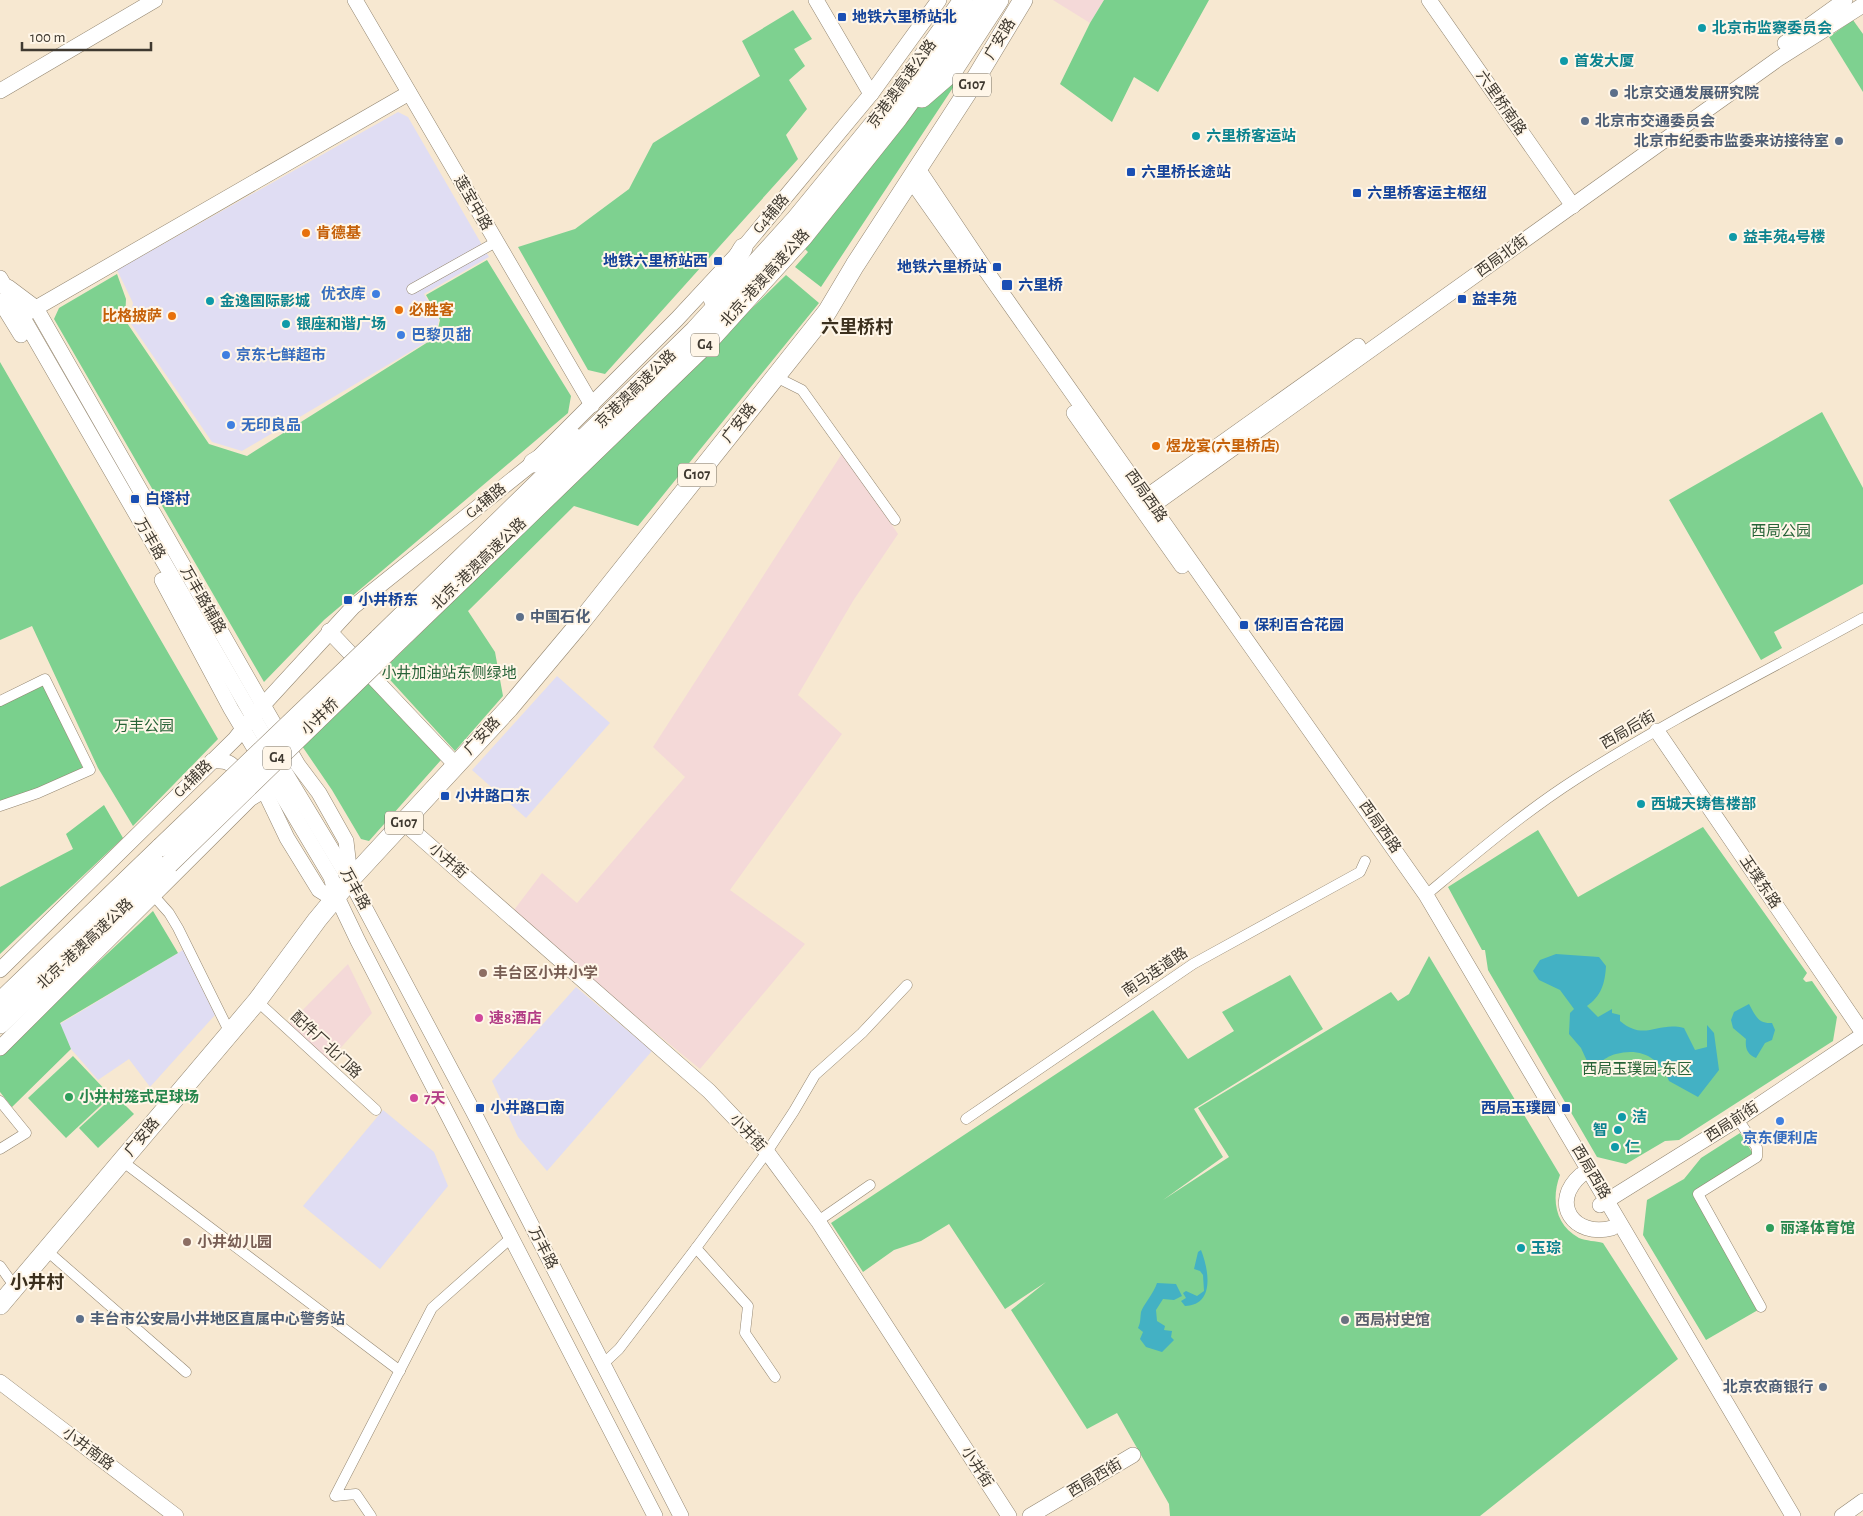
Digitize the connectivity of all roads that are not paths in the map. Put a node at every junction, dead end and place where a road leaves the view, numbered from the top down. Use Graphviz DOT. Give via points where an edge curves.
graph roads {
  1 [pos="155,0"];
  2 [pos="355,0"];
  3 [pos="816,0"];
  4 [pos="939,0"];
  5 [pos="963,0"];
  6 [pos="984,0"];
  7 [pos="999,0"];
  8 [pos="1023,0"];
  9 [pos="1429,0"];
  10 [pos="1846,0"];
  11 [pos="1860,0"];
  12 [pos="1863,4"];
  13 [pos="0,90"];
  14 [pos="409,94"];
  15 [pos="871,94"];
  16 [pos="898,118"];
  17 [pos="915,174"];
  18 [pos="1570,202"];
  19 [pos="496,242"];
  20 [pos="743,248"];
  21 [pos="1,280"];
  22 [pos="412,289"];
  23 [pos="0,301"];
  24 [pos="36,308"];
  25 [pos="22,316"];
  26 [pos="695,330"];
  27 [pos="776,376"];
  28 [pos="592,405"];
  29 [pos="602,422"];
  30 [pos="533,463"];
  31 [pos="1145,505"];
  32 [pos="895,520"];
  33 [pos="1863,618"];
  34 [pos="329,630"];
  35 [pos="382,646"];
  36 [pos="0,701"];
  37 [pos="258,710"];
  38 [pos="243,728"];
  39 [pos="1657,731"];
  40 [pos="212,761"];
  41 [pos="456,765"];
  42 [pos="270,781"];
  43 [pos="250,799"];
  44 [pos="0,806"];
  45 [pos="404,823"];
  46 [pos="165,856"];
  47 [pos="1365,861"];
  48 [pos="350,880"];
  49 [pos="154,895"];
  50 [pos="1426,895"];
  51 [pos="337,896"];
  52 [pos="380,934"];
  53 [pos="358,941"];
  54 [pos="0,970"];
  55 [pos="907,984"];
  56 [pos="0,1002"];
  57 [pos="257,1002"];
  58 [pos="0,1024"];
  59 [pos="230,1033"];
  60 [pos="1863,1034"];
  61 [pos="0,1048"];
  62 [pos="0,1101"];
  63 [pos="376,1110"];
  64 [pos="966,1119"];
  65 [pos="1738,1119"];
  66 [pos="0,1149"];
  67 [pos="767,1152"];
  68 [pos="122,1161"];
  69 [pos="1581,1175"];
  70 [pos="870,1185"];
  71 [pos="1603,1203"];
  72 [pos="818,1221"];
  73 [pos="1612,1228"];
  74 [pos="512,1237"];
  75 [pos="696,1248"];
  76 [pos="46,1250"];
  77 [pos="0,1266"];
  78 [pos="15,1287"];
  79 [pos="568,1297"];
  80 [pos="0,1305"];
  81 [pos="1761,1307"];
  82 [pos="603,1364"];
  83 [pos="577,1368"];
  84 [pos="400,1371"];
  85 [pos="186,1372"];
  86 [pos="775,1377"];
  87 [pos="0,1382"];
  88 [pos="639,1432"];
  89 [pos="1134,1455"];
  90 [pos="1863,1501"];
  91 [pos="176,1516"];
  92 [pos="370,1516"];
  93 [pos="655,1516"];
  94 [pos="681,1516"];
  95 [pos="1008,1516"];
  96 [pos="1030,1516"];
  97 [pos="1781,1516"];
  98 [pos="1793,1516"];
  99 [pos="1842,1516"];
  1 -- 13 [label="street"];
  2 -- 14 [label="street, 莲宝中路"];
  3 -- 15 [label="street"];
  4 -- 15 [label="street, G4辅路"];
  5 -- 26 [label="highway, 京港澳高速公路 / G4" via="886,108 795,220"];
  6 -- 16 [label="highway, 北京-港澳高速公路 / G4"];
  7 -- 16 [label="highway" via="952,72"];
  8 -- 17 [label="highway, 广安路 / G107"];
  9 -- 18 [label="street, 六里桥南路"];
  10 -- 18 [label="street, 西局北街"];
  11 -- 12 [label="street"];
  12 -- 18 [label="street, 西局北街"];
  14 -- 19 [label="street, 莲宝中路"];
  14 -- 24 [label="street"];
  15 -- 20 [label="street, G4辅路"];
  16 -- 35 [label="highway, 北京-港澳高速公路 / G4" via="803,237 707,343"];
  17 -- 27 [label="highway, 广安路 / G107" via="826,312"];
  17 -- 31 [label="street, 西局西路"];
  18 -- 31 [label="street, 西局北街"];
  19 -- 22 [label="street"];
  19 -- 28 [label="street, 莲宝中路"];
  20 -- 26 [label="highway"];
  20 -- 28 [label="street, G4辅路"];
  21 -- 24 [label="street, 万丰路辅路"];
  21 -- 25 [label="street, 万丰路"];
  23 -- 38 [label="street, 万丰路" via="168,590"];
  24 -- 25 [label="street"];
  24 -- 37 [label="street, 万丰路辅路"];
  25 -- 37 [label="street, 万丰路"];
  26 -- 29 [label="highway, 京港澳高速公路 / G4"];
  27 -- 32 [label="street" via="802,390"];
  27 -- 41 [label="highway, 广安路 / G107" via="576,628 510,708"];
  28 -- 30 [label="street, G4辅路"];
  29 -- 30 [label="highway"];
  29 -- 35 [label="highway, 京港澳高速公路 / G4"];
  30 -- 34 [label="street, G4辅路" via="353,607"];
  31 -- 50 [label="street, 西局西路"];
  31 -- 69 [label="street, 西局西路" via="1419,900"];
  33 -- 39 [label="street, 西局后街"];
  34 -- 37 [label="street, G4辅路"];
  34 -- 41 [label="street"];
  35 -- 46 [label="highway, 小井桥 / G4, bridge"];
  36 -- 44 [label="street" via="45,679 90,770"];
  37 -- 38 [label="street, G4辅路"];
  37 -- 48 [label="street, 万丰路"];
  38 -- 40 [label="street, G4辅路"];
  38 -- 42 [label="street, 万丰路"];
  39 -- 50 [label="street, 西局后街" via="1574,780 1492,840"];
  39 -- 60 [label="street, 玉璞东路"];
  40 -- 43 [label="street" via="224,760 234,766"];
  40 -- 54 [label="street, G4辅路"];
  41 -- 45 [label="highway, 广安路 / G107"];
  42 -- 43 [label="street"];
  42 -- 51 [label="street, 万丰路" via="331,877"];
  43 -- 49 [label="street"];
  45 -- 48 [label="highway, 广安路 / G107"];
  45 -- 67 [label="street, 小井街" via="702,1084"];
  46 -- 56 [label="highway, 北京-港澳高速公路 / G4"];
  46 -- 58 [label="highway, 北京-港澳高速公路 / G4"];
  47 -- 64 [label="street, 南马连道路" via="1360,872 1193,964"];
  48 -- 51 [label="highway, G107"];
  48 -- 52 [label="street, 万丰路"];
  49 -- 59 [label="street" via="178,928"];
  49 -- 61 [label="street"];
  50 -- 71 [label="street, 西局西路"];
  51 -- 53 [label="street, 万丰路"];
  51 -- 57 [label="highway, 广安路 / G107"];
  52 -- 53 [label="street" via="372,932"];
  52 -- 79 [label="street, 万丰路"];
  53 -- 74 [label="street, 万丰路"];
  55 -- 67 [label="street" via="862,1033 816,1075"];
  57 -- 59 [label="highway, 广安路 / G107"];
  57 -- 63 [label="street, 配件厂北门路"];
  59 -- 68 [label="highway, 广安路 / G107"];
  60 -- 65 [label="street, 西局前街"];
  62 -- 66 [label="street" via="26,1133"];
  65 -- 71 [label="street, 西局前街"];
  65 -- 81 [label="street" via="1757,1148 1757,1157 1698,1194"];
  67 -- 72 [label="street, 小井街"];
  67 -- 75 [label="street"];
  68 -- 76 [label="highway, 广安路 / G107"];
  68 -- 84 [label="street"];
  69 -- 71 [label="street, 西局西路"];
  69 -- 73 [label="street" via="1571,1186 1566,1199 1573,1220 1591,1230"];
  70 -- 72 [label="street"];
  71 -- 73 [label="street, 西局西路"];
  71 -- 98 [label="street, 西局西路"];
  72 -- 95 [label="street, 小井街"];
  73 -- 97 [label="street, 西局西路"];
  74 -- 79 [label="street" via="527,1254 556,1307 565,1303"];
  74 -- 83 [label="street, 万丰路"];
  74 -- 84 [label="street" via="432,1308"];
  75 -- 82 [label="street" via="619,1349"];
  75 -- 86 [label="street" via="748,1306 745,1333"];
  76 -- 78 [label="highway, 广安路 / G107"];
  76 -- 85 [label="street"];
  77 -- 78 [label="street"];
  78 -- 80 [label="highway, 广安路 / G107"];
  79 -- 82 [label="street, 万丰路"];
  82 -- 88 [label="street, 万丰路"];
  83 -- 88 [label="street" via="582,1358 588,1356 594,1361 619,1410"];
  83 -- 93 [label="street, 万丰路"];
  84 -- 92 [label="street" via="335,1496 356,1494"];
  87 -- 91 [label="street, 小井南路"];
  88 -- 94 [label="street, 万丰路"];
  89 -- 96 [label="street, 西局西街"];
  90 -- 99 [label="street"];
}
